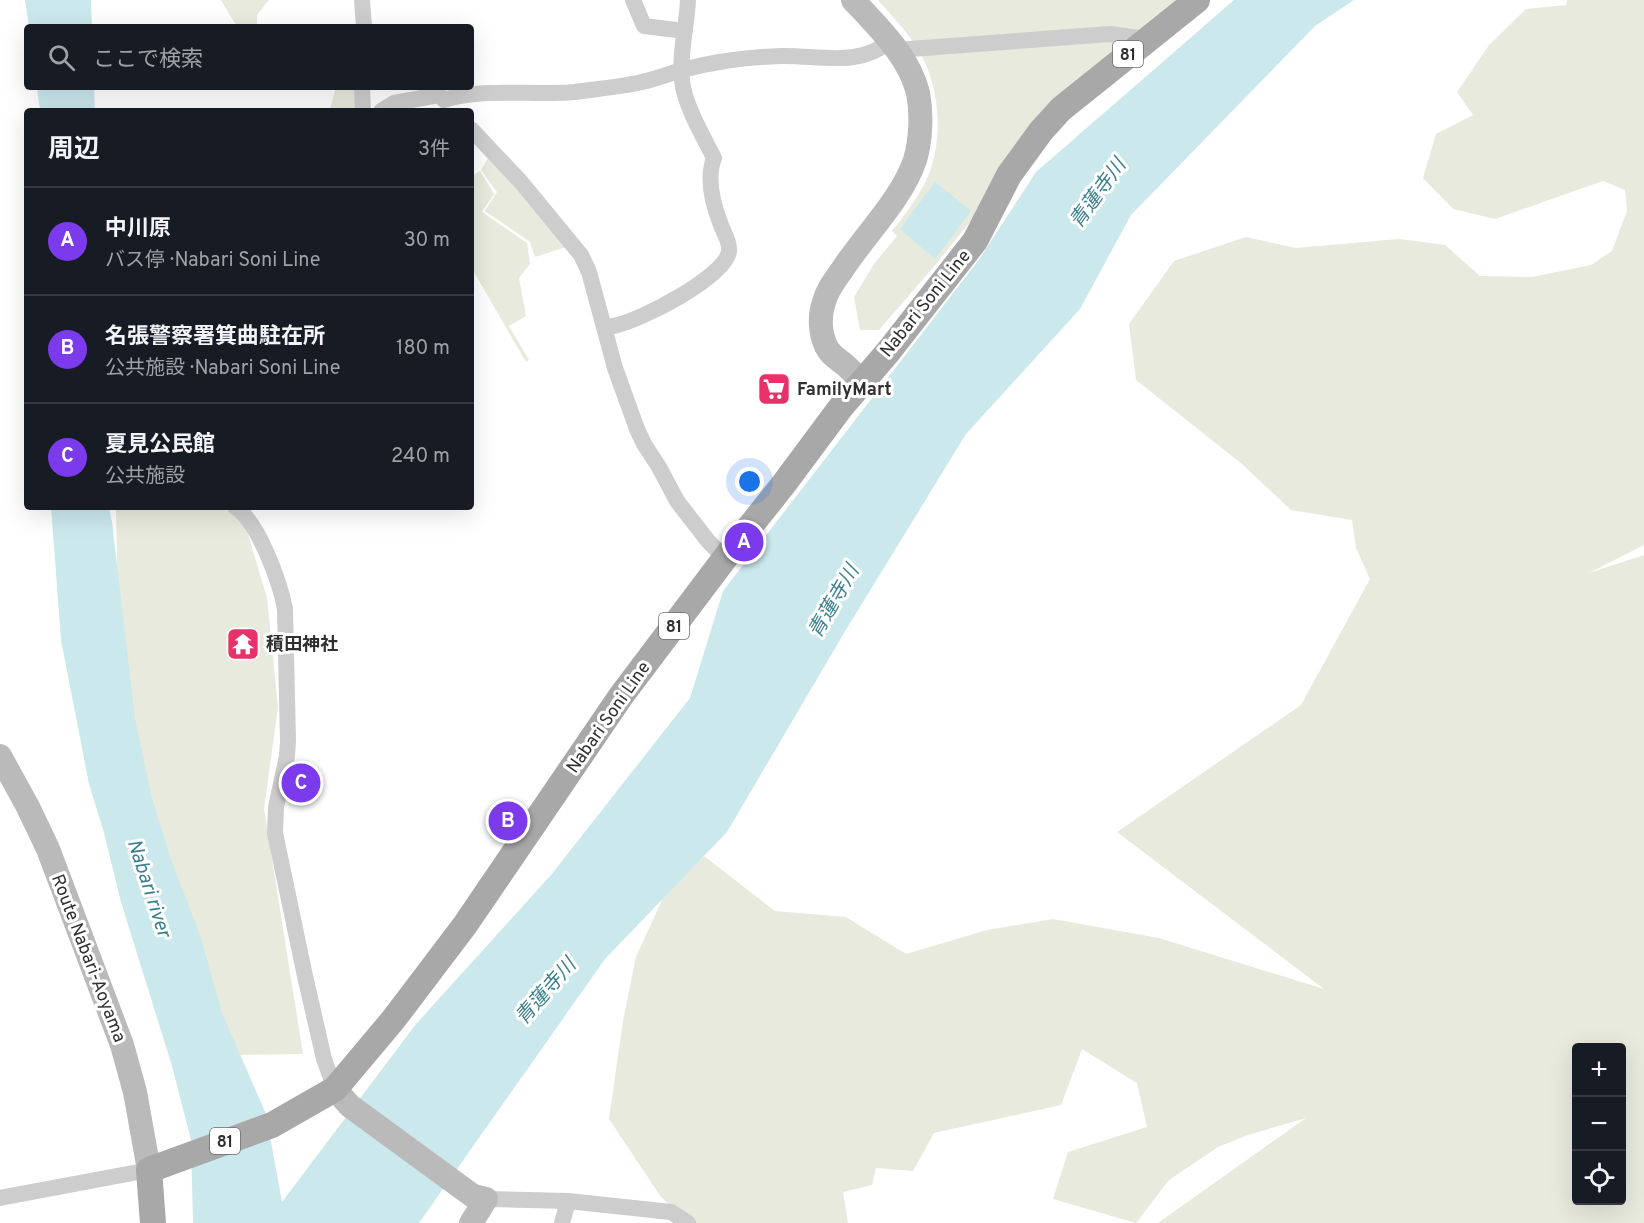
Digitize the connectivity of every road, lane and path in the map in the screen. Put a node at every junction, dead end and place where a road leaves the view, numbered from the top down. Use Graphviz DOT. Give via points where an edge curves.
graph roads {
  1 [pos="362,0"];
  2 [pos="633,0"];
  3 [pos="688,0"];
  4 [pos="853,0"];
  5 [pos="1197,0"];
  6 [pos="364,24"];
  7 [pos="685,31"];
  8 [pos="1147,39"];
  9 [pos="894,45"];
  10 [pos="681,70"];
  11 [pos="362,90"];
  12 [pos="441,98"];
  13 [pos="363,108"];
  14 [pos="386,108"];
  15 [pos="474,132"];
  16 [pos="604,326"];
  17 [pos="862,381"];
  18 [pos="240,510"];
  19 [pos="725,558"];
  20 [pos="0,756"];
  21 [pos="342,1098"];
  22 [pos="149,1170"];
  23 [pos="0,1198"];
  24 [pos="480,1198"];
  25 [pos="568,1201"];
  26 [pos="153,1223"];
  27 [pos="471,1223"];
  28 [pos="562,1223"];
  29 [pos="688,1223"];
  1 -- 6 [label="street"];
  2 -- 7 [label="street" via="644,26"];
  3 -- 7 [label="street"];
  4 -- 9 [label="street"];
  5 -- 8 [label="main road, Nabari Soni Line / 81"];
  7 -- 10 [label="street"];
  8 -- 9 [label="street" via="1110,34"];
  8 -- 17 [label="main road, Nabari Soni Line / 81" via="1061,109 1041,131 1009,175 975,241"];
  9 -- 10 [label="street" via="857,57 782,56"];
  9 -- 17 [label="street" via="918,93 918,148 907,178 832,285 820,315 826,347"];
  10 -- 12 [label="street" via="643,82 575,92"];
  10 -- 16 [label="street" via="683,90 714,158 710,183 729,242 728,256 703,280 658,309 613,327"];
  11 -- 13 [label="street"];
  12 -- 14 [label="street" via="394,103"];
  15 -- 16 [label="street" via="581,255"];
  16 -- 19 [label="street" via="615,368 644,444 677,501"];
  17 -- 19 [label="main road, Nabari Soni Line / 81"];
  18 -- 21 [label="street" via="258,536 285,609 288,741 275,833 324,1059"];
  19 -- 21 [label="main road, Nabari Soni Line / 81" via="621,696 465,925 358,1063"];
  20 -- 22 [label="street, Route Nabari-Aoyama" via="48,849 122,1045"];
  21 -- 22 [label="main road, Nabari Soni Line / 81"];
  21 -- 24 [label="street"];
  22 -- 23 [label="street"];
  22 -- 26 [label="main road"];
  24 -- 25 [label="street"];
  24 -- 27 [label="street"];
  25 -- 28 [label="street"];
  25 -- 29 [label="street" via="671,1212"];
}
